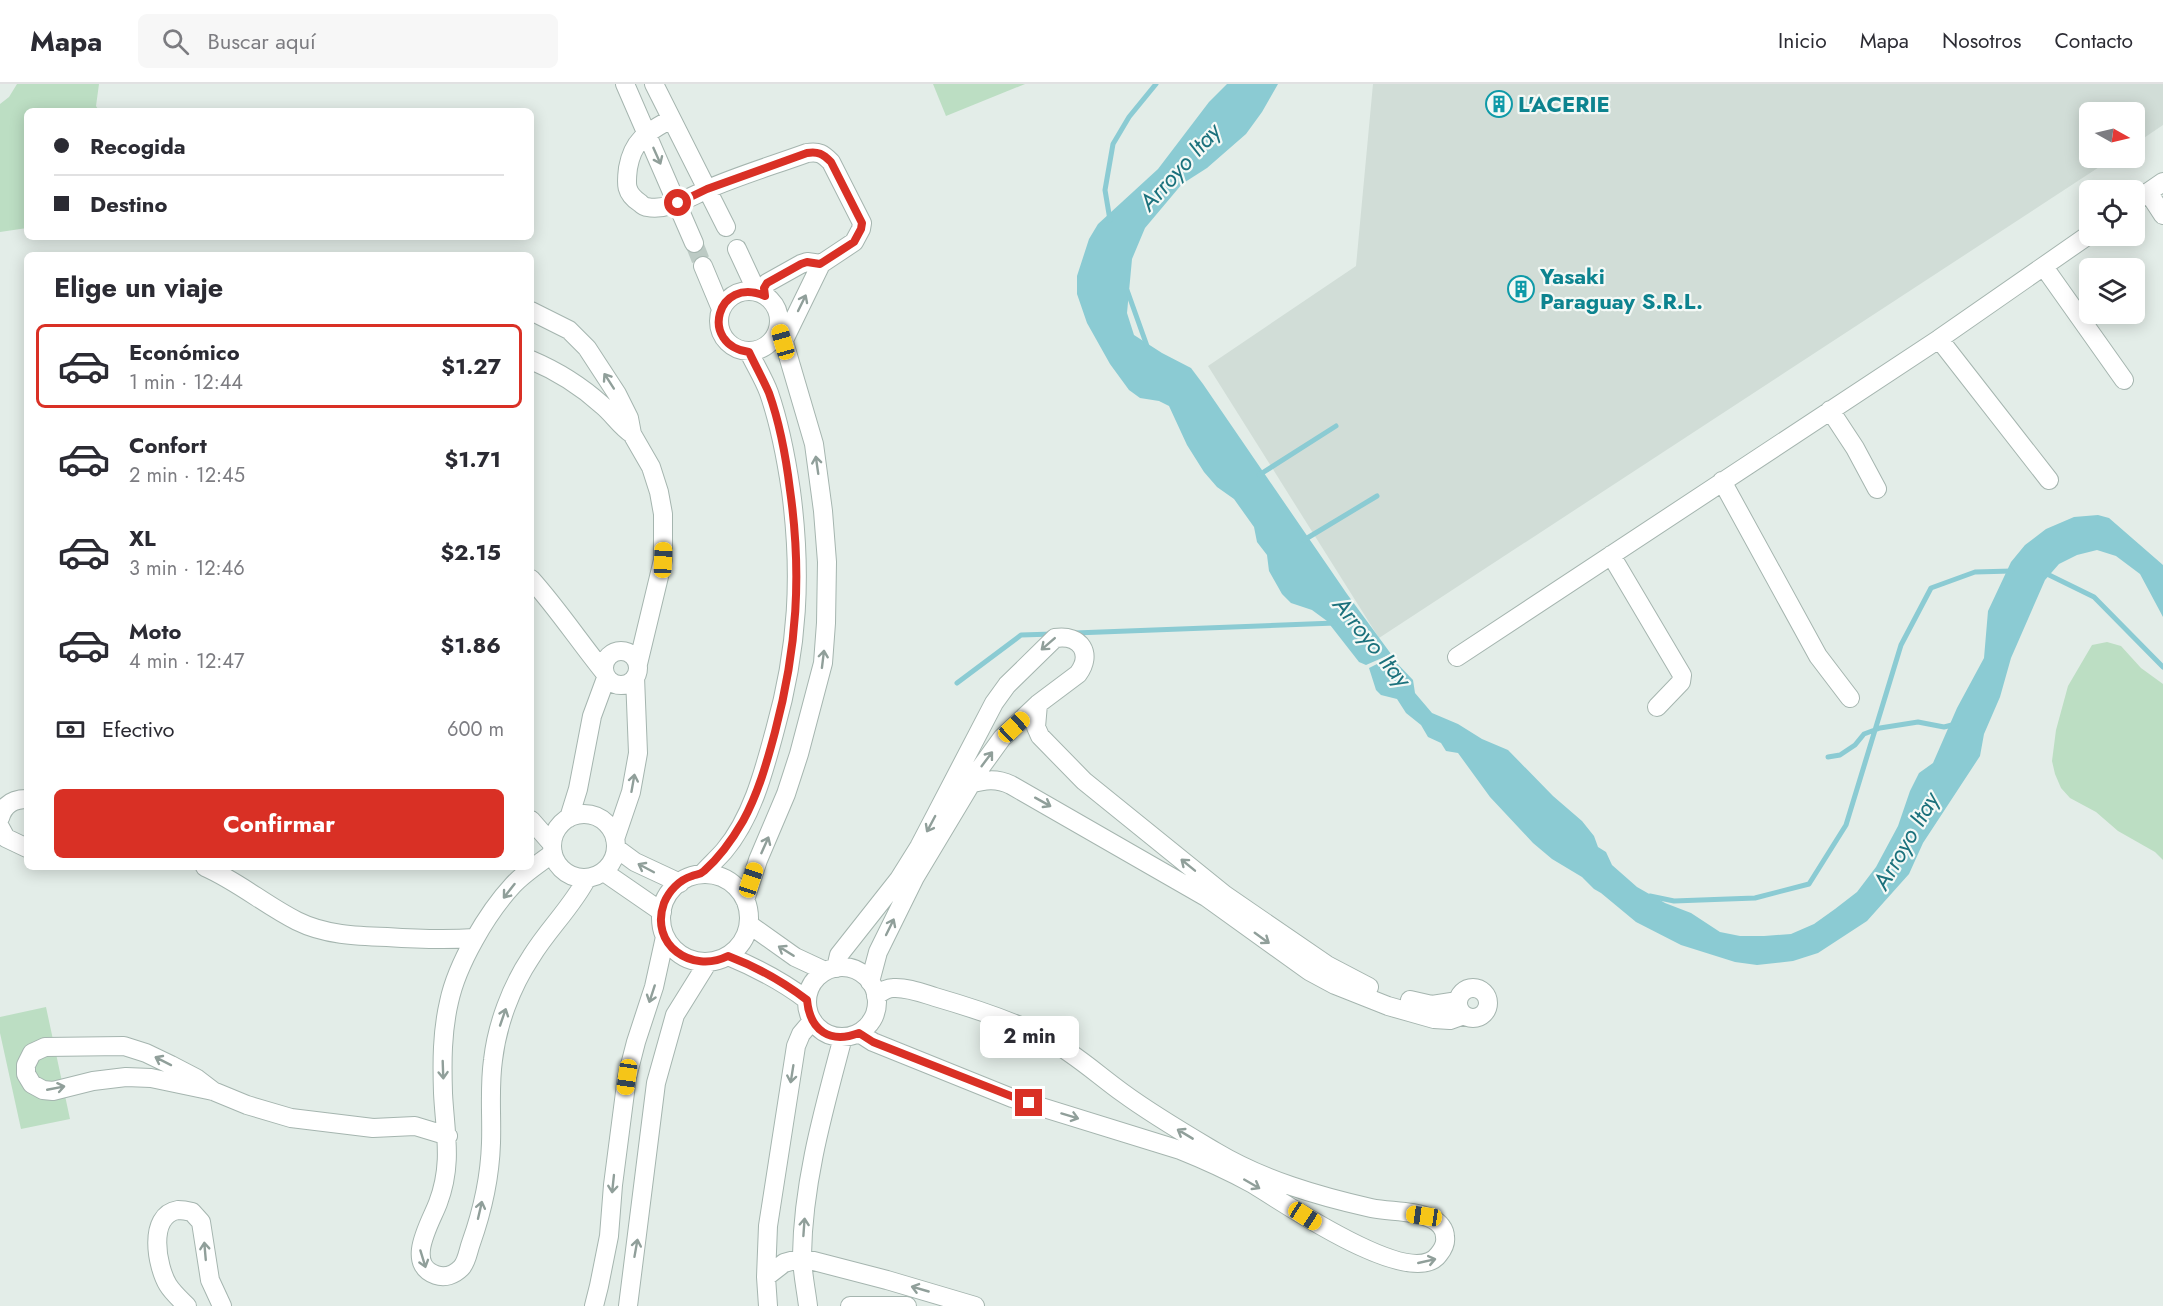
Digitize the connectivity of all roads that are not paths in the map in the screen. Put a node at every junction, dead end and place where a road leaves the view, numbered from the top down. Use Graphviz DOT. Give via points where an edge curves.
graph roads {
  1 [pos="625,84"];
  2 [pos="654,84"];
  3 [pos="672,119"];
  4 [pos="647,133"];
  5 [pos="2163,182"];
  6 [pos="707,189"];
  7 [pos="2145,194"];
  8 [pos="2145,200"];
  9 [pos="678,203"];
  10 [pos="2163,215"];
  11 [pos="726,227"];
  12 [pos="2079,242"];
  13 [pos="694,243"];
  14 [pos="737,249"];
  15 [pos="820,264"];
  16 [pos="703,266"];
  17 [pos="2044,267"];
  18 [pos="761,294"];
  19 [pos="721,309"];
  20 [pos="534,312"];
  21 [pos="781,334"];
  22 [pos="1939,339"];
  23 [pos="749,352"];
  24 [pos="534,362"];
  25 [pos="2124,380"];
  26 [pos="1830,410"];
  27 [pos="632,434"];
  28 [pos="2049,480"];
  29 [pos="1722,482"];
  30 [pos="1877,489"];
  31 [pos="1611,555"];
  32 [pos="534,582"];
  33 [pos="650,610"];
  34 [pos="580,643"];
  35 [pos="616,652"];
  36 [pos="1457,657"];
  37 [pos="636,671"];
  38 [pos="605,675"];
  39 [pos="1851,698"];
  40 [pos="1038,704"];
  41 [pos="1657,706"];
  42 [pos="969,784"];
  43 [pos="24,800"];
  44 [pos="0,818"];
  45 [pos="534,818"];
  46 [pos="565,820"];
  47 [pos="534,822"];
  48 [pos="0,827"];
  49 [pos="616,843"];
  50 [pos="24,847"];
  51 [pos="552,849"];
  52 [pos="534,866"];
  53 [pos="211,870"];
  54 [pos="529,870"];
  55 [pos="702,874"];
  56 [pos="595,875"];
  57 [pos="680,883"];
  58 [pos="745,900"];
  59 [pos="662,912"];
  60 [pos="750,925"];
  61 [pos="665,937"];
  62 [pos="476,938"];
  63 [pos="435,941"];
  64 [pos="728,956"];
  65 [pos="708,962"];
  66 [pos="462,966"];
  67 [pos="831,969"];
  68 [pos="873,989"];
  69 [pos="807,1000"];
  70 [pos="812,1021"];
  71 [pos="851,1035"];
  72 [pos="213,1091"];
  73 [pos="444,1106"];
  74 [pos="415,1126"];
  75 [pos="448,1136"];
  76 [pos="802,1258"];
  77 [pos="766,1277"];
  78 [pos="770,1304"];
  79 [pos="187,1306"];
  80 [pos="222,1306"];
  81 [pos="594,1306"];
  82 [pos="628,1306"];
  83 [pos="808,1306"];
  84 [pos="850,1306"];
  85 [pos="907,1306"];
  86 [pos="975,1306"];
  1 -- 4 [label="street"];
  2 -- 3 [label="street"];
  3 -- 4 [label="street"];
  3 -- 6 [label="street"];
  4 -- 9 [label="street, one-way"];
  4 -- 9 [label="street" via="637,143 630,160 628,191 646,208"];
  5 -- 7 [label="street"];
  6 -- 9 [label="street"];
  6 -- 11 [label="street"];
  6 -- 15 [label="street" via="807,153 824,154 862,223 854,242"];
  8 -- 10 [label="street"];
  9 -- 13 [label="street"];
  12 -- 17 [label="street"];
  14 -- 18 [label="street"];
  15 -- 18 [label="street" via="801,264 767,283"];
  21 -- 15 [label="street, one-way"];
  16 -- 19 [label="street"];
  17 -- 22 [label="street"];
  17 -- 25 [label="street"];
  18 -- 19 [label="street" via="740,292"];
  18 -- 21 [label="street" via="776,308"];
  19 -- 23 [label="street" via="719,326 726,341"];
  27 -- 20 [label="street, one-way" via="617,394 587,348 569,330"];
  21 -- 23 [label="street" via="776,334 765,347"];
  58 -- 21 [label="street, one-way" via="799,754 823,663 826,623 827,562 814,444"];
  22 -- 26 [label="street"];
  22 -- 28 [label="street"];
  23 -- 55 [label="street" via="768,392 785,450 798,563 796,620 783,703 759,784 725,850"];
  24 -- 27 [label="street" via="589,393"];
  26 -- 29 [label="street"];
  26 -- 30 [label="street"];
  27 -- 33 [label="street" via="651,467 663,514 663,560"];
  29 -- 31 [label="street"];
  29 -- 39 [label="street" via="1818,656"];
  31 -- 36 [label="street"];
  31 -- 41 [label="street" via="1682,675 1681,682"];
  32 -- 34 [label="street"];
  33 -- 35 [label="street"];
  33 -- 37 [label="street"];
  34 -- 35 [label="street"];
  34 -- 38 [label="street"];
  35 -- 37 [label="street" via="630,653"];
  35 -- 38 [label="street" via="604,665"];
  37 -- 38 [label="street" via="624,685 611,683"];
  49 -- 37 [label="street, one-way" via="638,753"];
  38 -- 46 [label="street" via="592,716 578,789"];
  42 -- 40 [label="street, one-way" via="1002,738"];
  42 -- 40 [label="street, one-way" via="990,779 1011,785 1206,897 1309,971 1335,985 1434,1019 1450,1020 1461,1008 1424,1004 1360,983 1225,895 1069,766 1040,736 1036,727"];
  40 -- 67 [label="street, one-way" via="1082,668 1085,653 1074,639 1055,638 1007,685 983,722 919,847"];
  68 -- 42 [label="street, one-way" via="878,952"];
  43 -- 44 [label="street" via="15,799"];
  45 -- 46 [label="street"];
  46 -- 49 [label="street" via="581,814 599,817 607,823"];
  46 -- 51 [label="street" via="554,835"];
  47 -- 51 [label="street"];
  48 -- 50 [label="street" via="6,838"];
  49 -- 56 [label="street" via="610,865"];
  57 -- 49 [label="street, one-way" via="645,867"];
  51 -- 52 [label="street, one-way"];
  51 -- 56 [label="street" via="556,862 569,875"];
  53 -- 63 [label="street" via="299,922 324,931 354,937"];
  54 -- 62 [label="street, one-way" via="514,884"];
  55 -- 57 [label="street"];
  55 -- 58 [label="street" via="732,883"];
  56 -- 59 [label="street"];
  75 -- 56 [label="street, one-way" via="445,1185 420,1251 428,1271 441,1276 455,1273 463,1266 475,1231 491,1146 493,1060 512,992 531,957"];
  57 -- 59 [label="street" via="667,896"];
  58 -- 60 [label="street"];
  59 -- 61 [label="street"];
  60 -- 64 [label="street" via="743,941"];
  67 -- 60 [label="street, one-way" via="795,957"];
  61 -- 65 [label="street" via="687,959"];
  61 -- 81 [label="street, one-way" via="627,1077 609,1236"];
  62 -- 63 [label="street"];
  62 -- 66 [label="street"];
  63 -- 66 [label="street"];
  64 -- 65 [label="street"];
  64 -- 69 [label="street" via="759,968"];
  82 -- 65 [label="street, one-way" via="656,1083 675,1015"];
  66 -- 73 [label="street, one-way" via="449,1000 442,1053"];
  67 -- 68 [label="street" via="857,970"];
  67 -- 69 [label="street" via="816,978"];
  68 -- 71 [label="street" via="877,1006 874,1017 868,1026"];
  71 -- 68 [label="street, one-way" via="1012,1098 1200,1158 1364,1248 1414,1263 1428,1263 1442,1250 1444,1232 1434,1220 1317,1195 1246,1168 1152,1114 1047,1039 980,1010 911,990"];
  69 -- 70 [label="street"];
  70 -- 71 [label="street" via="828,1035"];
  70 -- 77 [label="street, one-way" via="796,1046 768,1226"];
  76 -- 71 [label="street, one-way" via="818,1131"];
  72 -- 72 [label="street, one-way" via="163,1061 124,1046 45,1047 32,1053 26,1065 32,1084 43,1090 126,1077"];
  72 -- 74 [label="street" via="291,1118 373,1128"];
  73 -- 74 [label="street"];
  73 -- 75 [label="street"];
  74 -- 75 [label="street"];
  76 -- 77 [label="street" via="784,1263"];
  76 -- 83 [label="street"];
  86 -- 76 [label="street, one-way"];
  77 -- 78 [label="street"];
  80 -- 79 [label="street, one-way" via="210,1280 201,1222 192,1212 177,1210 165,1217 158,1229 158,1248 167,1284"];
  84 -- 85 [label="street"];
}
